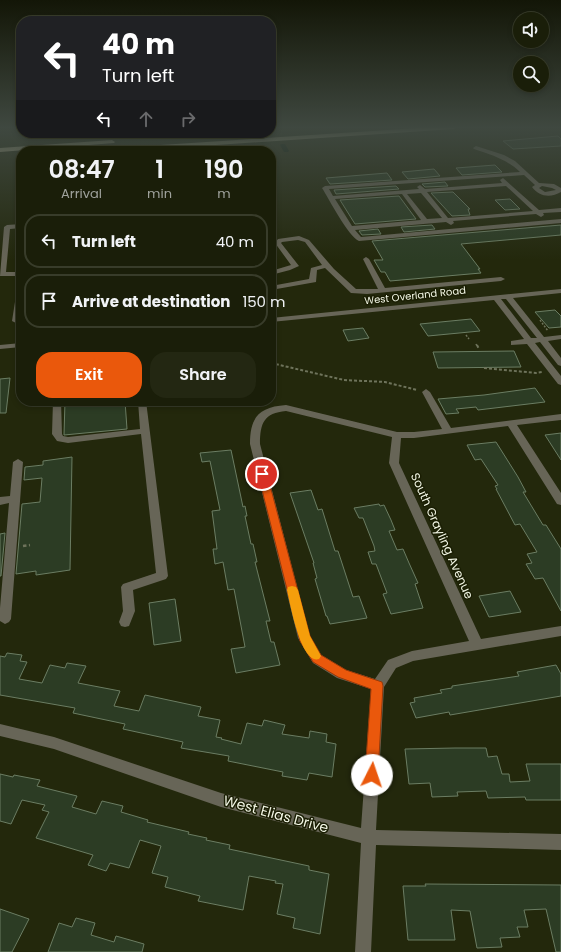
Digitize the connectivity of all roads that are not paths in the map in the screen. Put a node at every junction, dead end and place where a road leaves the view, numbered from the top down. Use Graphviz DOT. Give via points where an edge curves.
graph roads {
  1 [pos="525,173"];
  2 [pos="498,175"];
  3 [pos="459,178"];
  4 [pos="415,181"];
  5 [pos="561,183"];
  6 [pos="373,184"];
  7 [pos="507,184"];
  8 [pos="538,185"];
  9 [pos="554,186"];
  10 [pos="468,187"];
  11 [pos="423,190"];
  12 [pos="403,192"];
  13 [pos="380,194"];
  14 [pos="331,198"];
  15 [pos="561,210"];
  16 [pos="538,212"];
  17 [pos="499,215"];
  18 [pos="448,220"];
  19 [pos="561,221"];
  20 [pos="426,222"];
  21 [pos="548,222"];
  22 [pos="403,224"];
  23 [pos="16,226"];
  24 [pos="508,226"];
  25 [pos="350,228"];
  26 [pos="458,230"];
  27 [pos="410,234"];
  28 [pos="366,259"];
  29 [pos="327,266"];
  30 [pos="304,268"];
  31 [pos="276,271"];
  32 [pos="16,274"];
  33 [pos="501,279"];
  34 [pos="276,287"];
  35 [pos="382,290"];
  36 [pos="561,291"];
  37 [pos="367,292"];
  38 [pos="508,296"];
  39 [pos="496,298"];
  40 [pos="376,310"];
  41 [pos="276,320"];
  42 [pos="561,337"];
  43 [pos="542,340"];
  44 [pos="529,341"];
  45 [pos="514,342"];
  46 [pos="16,345"];
  47 [pos="0,347"];
  48 [pos="561,363"];
  49 [pos="561,382"];
  50 [pos="426,392"];
  51 [pos="57,406"];
  52 [pos="142,406"];
  53 [pos="561,417"];
  54 [pos="511,423"];
  55 [pos="145,431"];
  56 [pos="448,431"];
  57 [pos="397,435"];
  58 [pos="18,462"];
  59 [pos="15,499"];
  60 [pos="0,501"];
  61 [pos="561,501"];
  62 [pos="5,619"];
  63 [pos="125,622"];
  64 [pos="561,631"];
  65 [pos="477,645"];
  66 [pos="378,686"];
  67 [pos="0,730"];
  68 [pos="368,838"];
  69 [pos="561,842"];
  70 [pos="363,952"];
  1 -- 2 [label="street"];
  1 -- 8 [label="street"];
  2 -- 3 [label="street"];
  2 -- 7 [label="street"];
  3 -- 4 [label="street"];
  3 -- 10 [label="street"];
  4 -- 6 [label="street"];
  4 -- 11 [label="street"];
  5 -- 9 [label="street"];
  6 -- 13 [label="street"];
  6 -- 14 [label="street" via="325,188"];
  7 -- 10 [label="street"];
  7 -- 16 [label="street"];
  8 -- 9 [label="street"];
  8 -- 9 [label="street" via="535,187 537,191 555,195 560,190"];
  10 -- 11 [label="street"];
  11 -- 12 [label="street"];
  11 -- 18 [label="street"];
  12 -- 13 [label="street"];
  12 -- 20 [label="street"];
  13 -- 14 [label="street"];
  14 -- 25 [label="street"];
  15 -- 16 [label="street"];
  16 -- 17 [label="street"];
  16 -- 21 [label="street"];
  17 -- 18 [label="street"];
  17 -- 24 [label="street"];
  18 -- 20 [label="street"];
  18 -- 26 [label="street"];
  19 -- 21 [label="street"];
  20 -- 22 [label="street"];
  21 -- 24 [label="street"];
  22 -- 25 [label="street"];
  22 -- 27 [label="street"];
  23 -- 32 [label="street" via="7,227 2,274"];
  24 -- 26 [label="street"];
  25 -- 27 [label="street" via="358,239"];
  26 -- 27 [label="street"];
  28 -- 35 [label="street"];
  29 -- 30 [label="street"];
  29 -- 30 [label="street" via="303,238 278,242"];
  29 -- 37 [label="street" via="354,290"];
  30 -- 31 [label="street"];
  30 -- 34 [label="street" via="313,280"];
  33 -- 35 [label="street"];
  35 -- 37 [label="street"];
  36 -- 38 [label="street, West Overland Road"];
  37 -- 40 [label="street"];
  38 -- 39 [label="street, West Overland Road"];
  38 -- 43 [label="street"];
  39 -- 40 [label="street, West Overland Road"];
  39 -- 44 [label="street"];
  40 -- 41 [label="street, West Overland Road"];
  42 -- 43 [label="street"];
  43 -- 44 [label="street"];
  43 -- 48 [label="street"];
  44 -- 45 [label="street"];
  44 -- 49 [label="street"];
  46 -- 47 [label="street"];
  50 -- 56 [label="street"];
  51 -- 55 [label="street" via="57,434 60,438 68,440"];
  52 -- 55 [label="street"];
  53 -- 54 [label="street"];
  54 -- 56 [label="street"];
  54 -- 61 [label="street"];
  55 -- 63 [label="street" via="162,576 127,586 128,611"];
  56 -- 57 [label="street"];
  57 -- 65 [label="street, South Grayling Avenue" via="394,463"];
  57 -- 66 [label="street" via="286,408 274,409 262,415 256,430 255,444 304,638 317,658 342,674"];
  58 -- 59 [label="street"];
  59 -- 60 [label="street"];
  59 -- 62 [label="street"];
  64 -- 65 [label="street"];
  65 -- 66 [label="street" via="412,656 392,664"];
  66 -- 68 [label="street"];
  67 -- 68 [label="street, West Elias Drive" via="54,743 221,800"];
  68 -- 69 [label="street, West Elias Drive"];
  68 -- 70 [label="street"];
}
